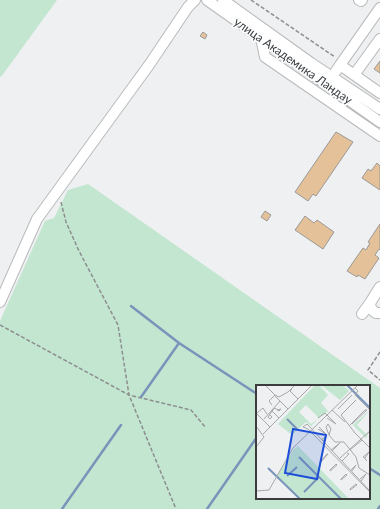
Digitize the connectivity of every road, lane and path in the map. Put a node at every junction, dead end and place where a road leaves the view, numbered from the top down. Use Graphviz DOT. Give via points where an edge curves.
graph roads {
  1 [pos="195,0"];
  2 [pos="207,0"];
  3 [pos="223,0"];
  4 [pos="251,0"];
  5 [pos="380,8"];
  6 [pos="261,38"];
  7 [pos="380,40"];
  8 [pos="341,63"];
  9 [pos="332,76"];
  10 [pos="354,76"];
  11 [pos="380,93"];
  12 [pos="380,109"];
  13 [pos="380,122"];
  14 [pos="380,136"];
  15 [pos="62,200"];
  16 [pos="380,287"];
  17 [pos="0,302"];
  18 [pos="370,303"];
  19 [pos="380,313"];
  20 [pos="362,314"];
  21 [pos="0,325"];
  22 [pos="380,352"];
  23 [pos="380,375"];
  24 [pos="378,377"];
  25 [pos="380,380"];
  26 [pos="129,395"];
  27 [pos="206,428"];
  28 [pos="176,509"];
  1 -- 17 [label="street" via="37,219"];
  2 -- 6 [label="street, улица Академика Ландау"];
  3 -- 9 [label="street, улица Академика Ландау"];
  4 -- 8 [label="path"];
  5 -- 8 [label="street"];
  6 -- 13 [label="street, улица Академика Ландау"];
  6 -- 14 [label="street" via="265,57"];
  7 -- 10 [label="street"];
  8 -- 9 [label="street"];
  8 -- 10 [label="street"];
  9 -- 12 [label="street, улица Академика Ландау"];
  10 -- 11 [label="street"];
  15 -- 26 [label="path" via="66,222 118,325"];
  16 -- 18 [label="street"];
  18 -- 19 [label="street" via="371,309"];
  18 -- 20 [label="street"];
  21 -- 26 [label="path"];
  22 -- 24 [label="path" via="368,370"];
  23 -- 24 [label="path"];
  24 -- 25 [label="path"];
  26 -- 27 [label="path" via="191,410"];
  26 -- 28 [label="path"];
}
